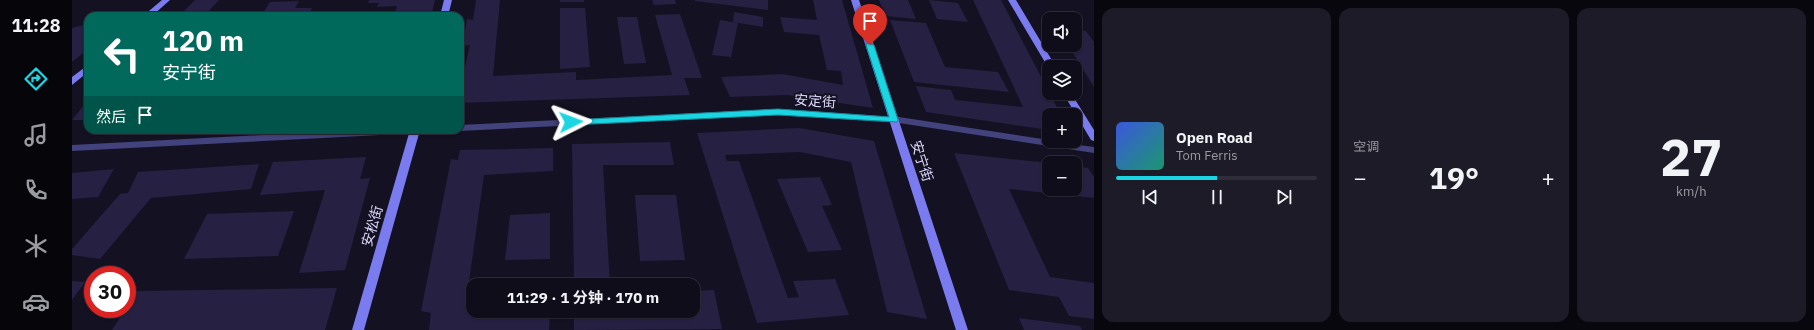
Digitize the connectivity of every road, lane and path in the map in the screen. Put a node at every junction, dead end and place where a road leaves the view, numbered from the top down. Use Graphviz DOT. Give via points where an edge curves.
graph roads {
  1 [pos="166,0"];
  2 [pos="448,0"];
  3 [pos="856,0"];
  4 [pos="1012,0"];
  5 [pos="152,12"];
  6 [pos="445,12"];
  7 [pos="1048,60"];
  8 [pos="84,72"];
  9 [pos="72,82"];
  10 [pos="1071,100"];
  11 [pos="894,120"];
  12 [pos="464,128"];
  13 [pos="339,134"];
  14 [pos="414,134"];
  15 [pos="1094,138"];
  16 [pos="72,148"];
  17 [pos="1094,150"];
  18 [pos="358,330"];
  19 [pos="962,330"];
  1 -- 5 [label="main road"];
  2 -- 6 [label="main road"];
  3 -- 11 [label="main road, 安宁街"];
  4 -- 7 [label="main road"];
  8 -- 9 [label="main road"];
  10 -- 15 [label="main road"];
  11 -- 12 [label="street, 安定街" via="778,112"];
  11 -- 17 [label="street, 安定街"];
  11 -- 19 [label="main road, 安宁街"];
  13 -- 16 [label="street"];
  14 -- 18 [label="main road, 安松街"];
}
